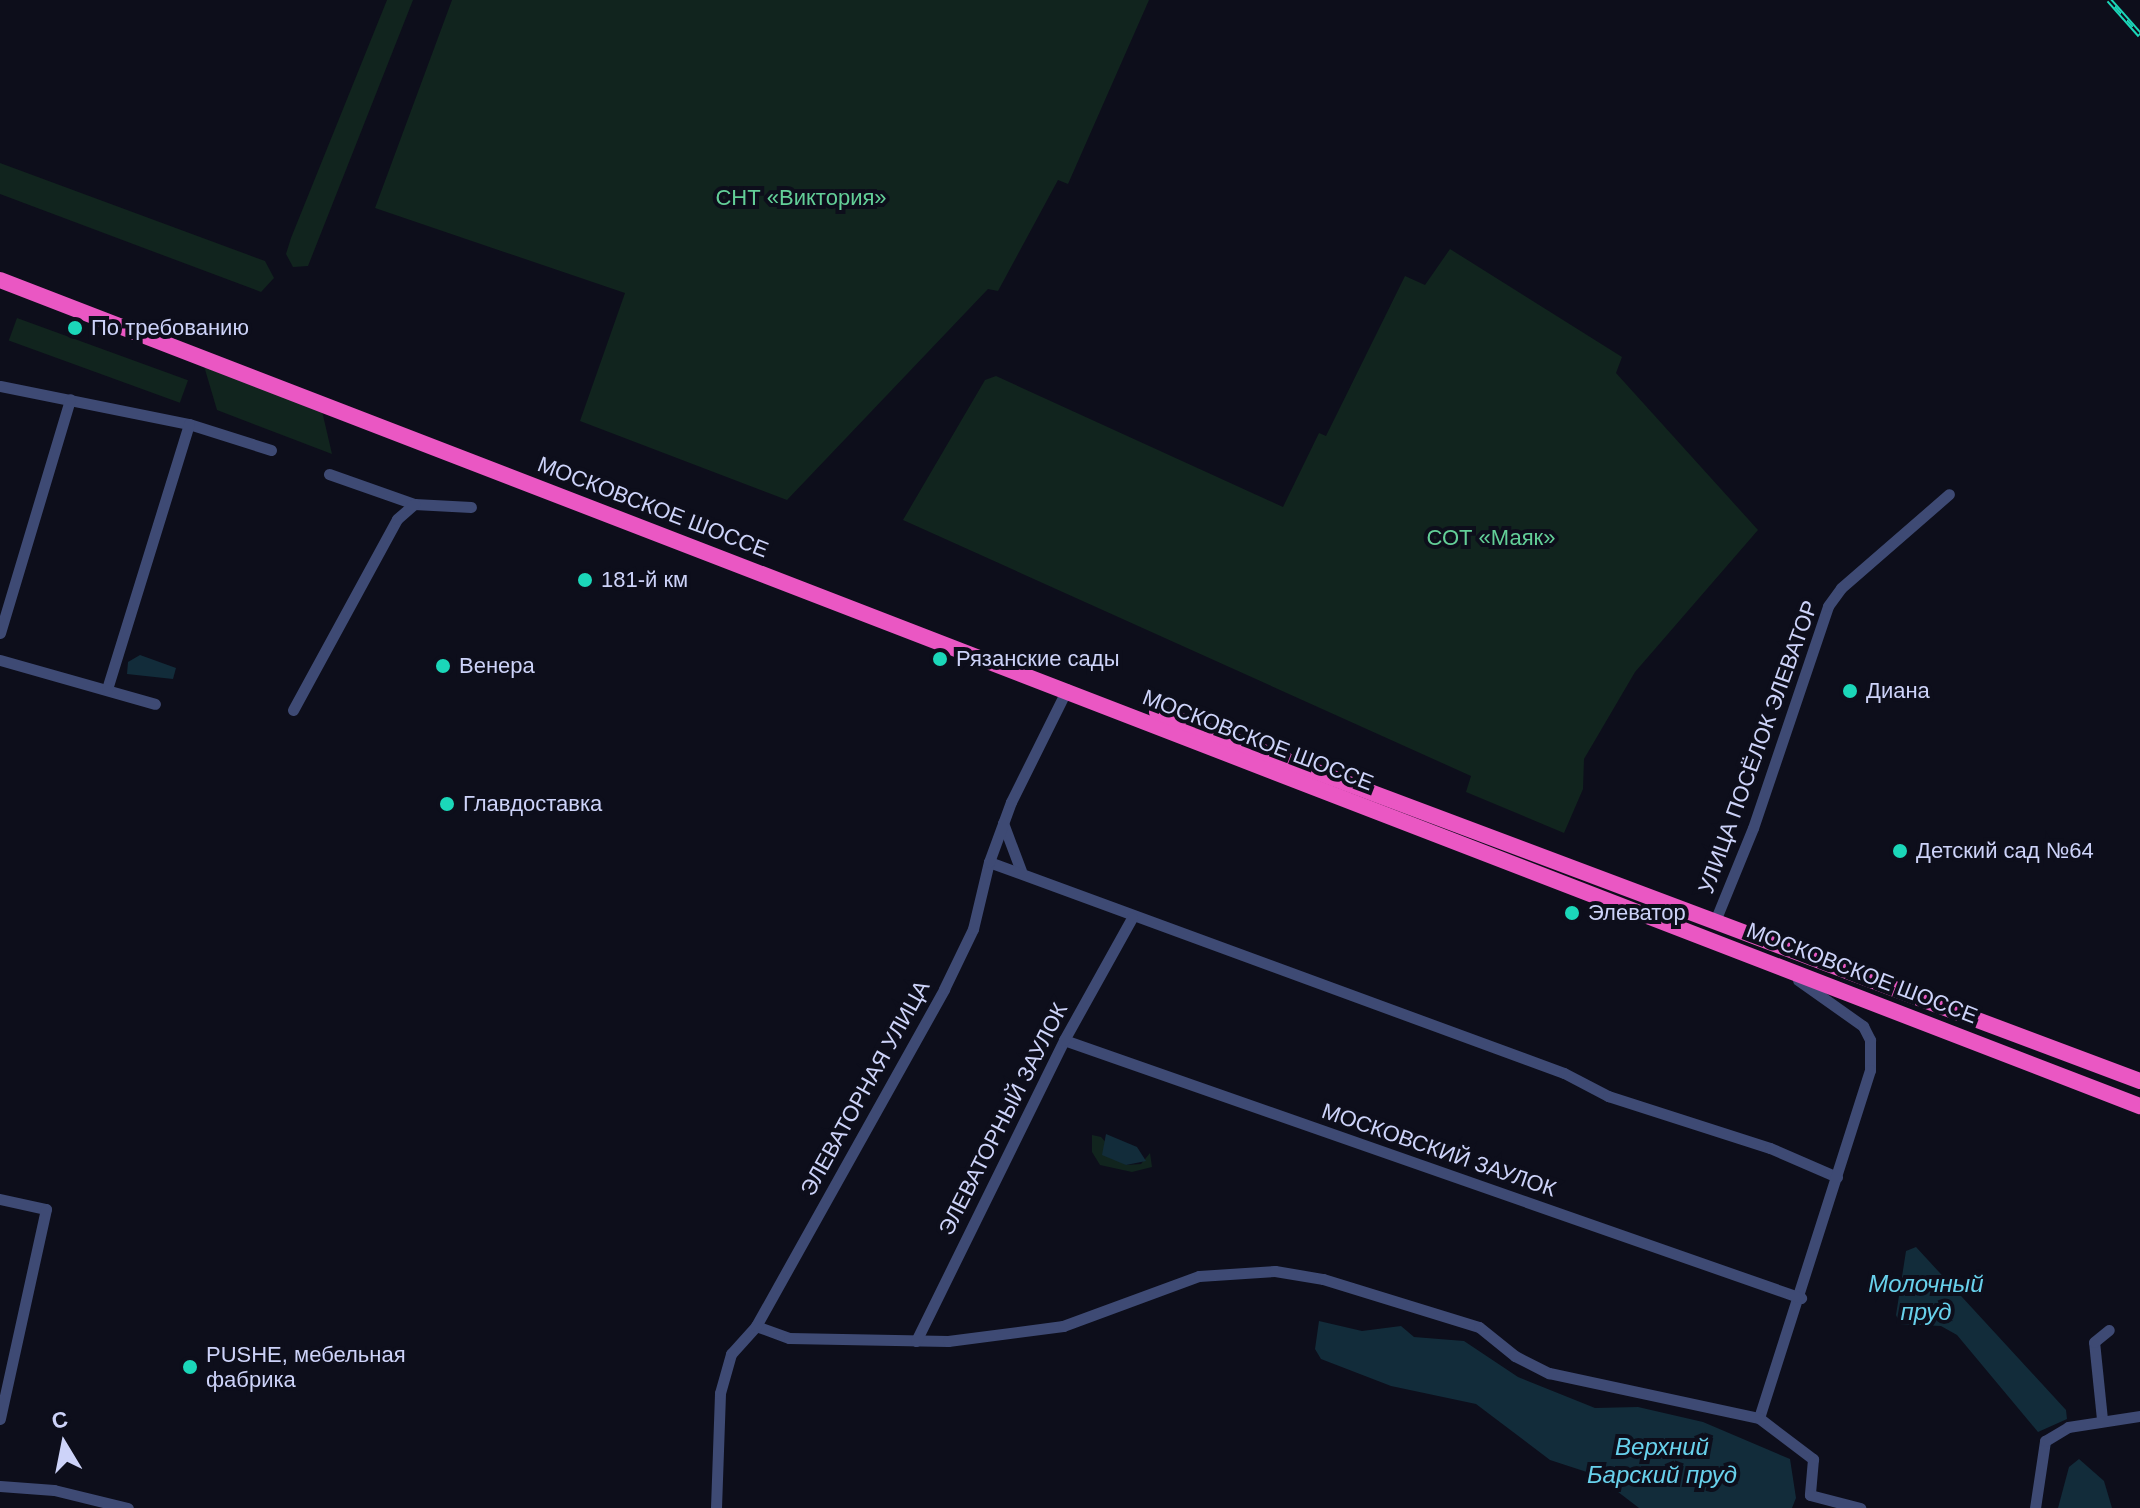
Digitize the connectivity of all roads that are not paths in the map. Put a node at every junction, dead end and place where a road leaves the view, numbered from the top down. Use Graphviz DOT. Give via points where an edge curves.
graph roads {
  1 [pos="0,269"];
  2 [pos="0,280"];
  3 [pos="0,386"];
  4 [pos="70,399"];
  5 [pos="189,424"];
  6 [pos="271,450"];
  7 [pos="329,474"];
  8 [pos="1949,494"];
  9 [pos="414,504"];
  10 [pos="471,507"];
  11 [pos="0,633"];
  12 [pos="0,660"];
  13 [pos="107,689"];
  14 [pos="1067,689"];
  15 [pos="155,704"];
  16 [pos="293,710"];
  17 [pos="1003,822"];
  18 [pos="989,862"];
  19 [pos="1021,871"];
  20 [pos="1132,918"];
  21 [pos="1715,921"];
  22 [pos="1763,958"];
  23 [pos="1064,1040"];
  24 [pos="2140,1081"];
  25 [pos="2140,1106"];
  26 [pos="1837,1177"];
  27 [pos="0,1199"];
  28 [pos="1801,1298"];
  29 [pos="756,1326"];
  30 [pos="2109,1330"];
  31 [pos="916,1341"];
  32 [pos="2140,1416"];
  33 [pos="1759,1418"];
  34 [pos="0,1419"];
  35 [pos="2102,1419"];
  36 [pos="0,1486"];
  37 [pos="128,1508"];
  38 [pos="716,1508"];
  39 [pos="1860,1508"];
  40 [pos="2035,1508"];
  1 -- 21 [label="highway, МОСКОВСКОЕ ШОССЕ"];
  2 -- 14 [label="highway, МОСКОВСКОЕ ШОССЕ"];
  3 -- 4 [label="street"];
  4 -- 5 [label="street"];
  4 -- 11 [label="street"];
  5 -- 6 [label="street"];
  5 -- 13 [label="street"];
  7 -- 9 [label="street"];
  8 -- 21 [label="street, УЛИЦА ПОСЁЛОК ЭЛЕВАТОР" via="1841,588 1828,606 1753,828"];
  9 -- 10 [label="street"];
  9 -- 16 [label="street" via="397,519"];
  12 -- 13 [label="street"];
  13 -- 15 [label="street"];
  14 -- 17 [label="street, ЭЛЕВАТОРНАЯ УЛИЦА"];
  14 -- 22 [label="highway, МОСКОВСКОЕ ШОССЕ"];
  17 -- 18 [label="street, ЭЛЕВАТОРНАЯ УЛИЦА"];
  17 -- 19 [label="street"];
  18 -- 19 [label="street"];
  18 -- 29 [label="street, ЭЛЕВАТОРНАЯ УЛИЦА" via="973,929 944,989"];
  19 -- 20 [label="street"];
  20 -- 23 [label="street, ЭЛЕВАТОРНЫЙ ЗАУЛОК"];
  20 -- 26 [label="street"];
  21 -- 24 [label="highway, МОСКОВСКОЕ ШОССЕ"];
  22 -- 25 [label="highway, МОСКОВСКОЕ ШОССЕ"];
  22 -- 26 [label="street" via="1836,1005 1863,1026 1870,1040 1870,1070"];
  23 -- 28 [label="street, МОСКОВСКИЙ ЗАУЛОК"];
  23 -- 31 [label="street, ЭЛЕВАТОРНЫЙ ЗАУЛОК"];
  26 -- 28 [label="street"];
  27 -- 34 [label="street" via="46,1209"];
  28 -- 33 [label="street"];
  29 -- 31 [label="street" via="789,1338"];
  29 -- 38 [label="street, ЭЛЕВАТОРНАЯ УЛИЦА" via="731,1354 720,1393"];
  30 -- 35 [label="street" via="2094,1342"];
  31 -- 33 [label="street" via="1063,1326 1199,1276 1275,1271 1323,1279 1479,1327 1515,1356 1549,1373"];
  32 -- 35 [label="street"];
  33 -- 39 [label="street" via="1813,1459 1810,1495"];
  35 -- 40 [label="street" via="2068,1427 2045,1441"];
  36 -- 37 [label="street" via="54,1490"];
}
